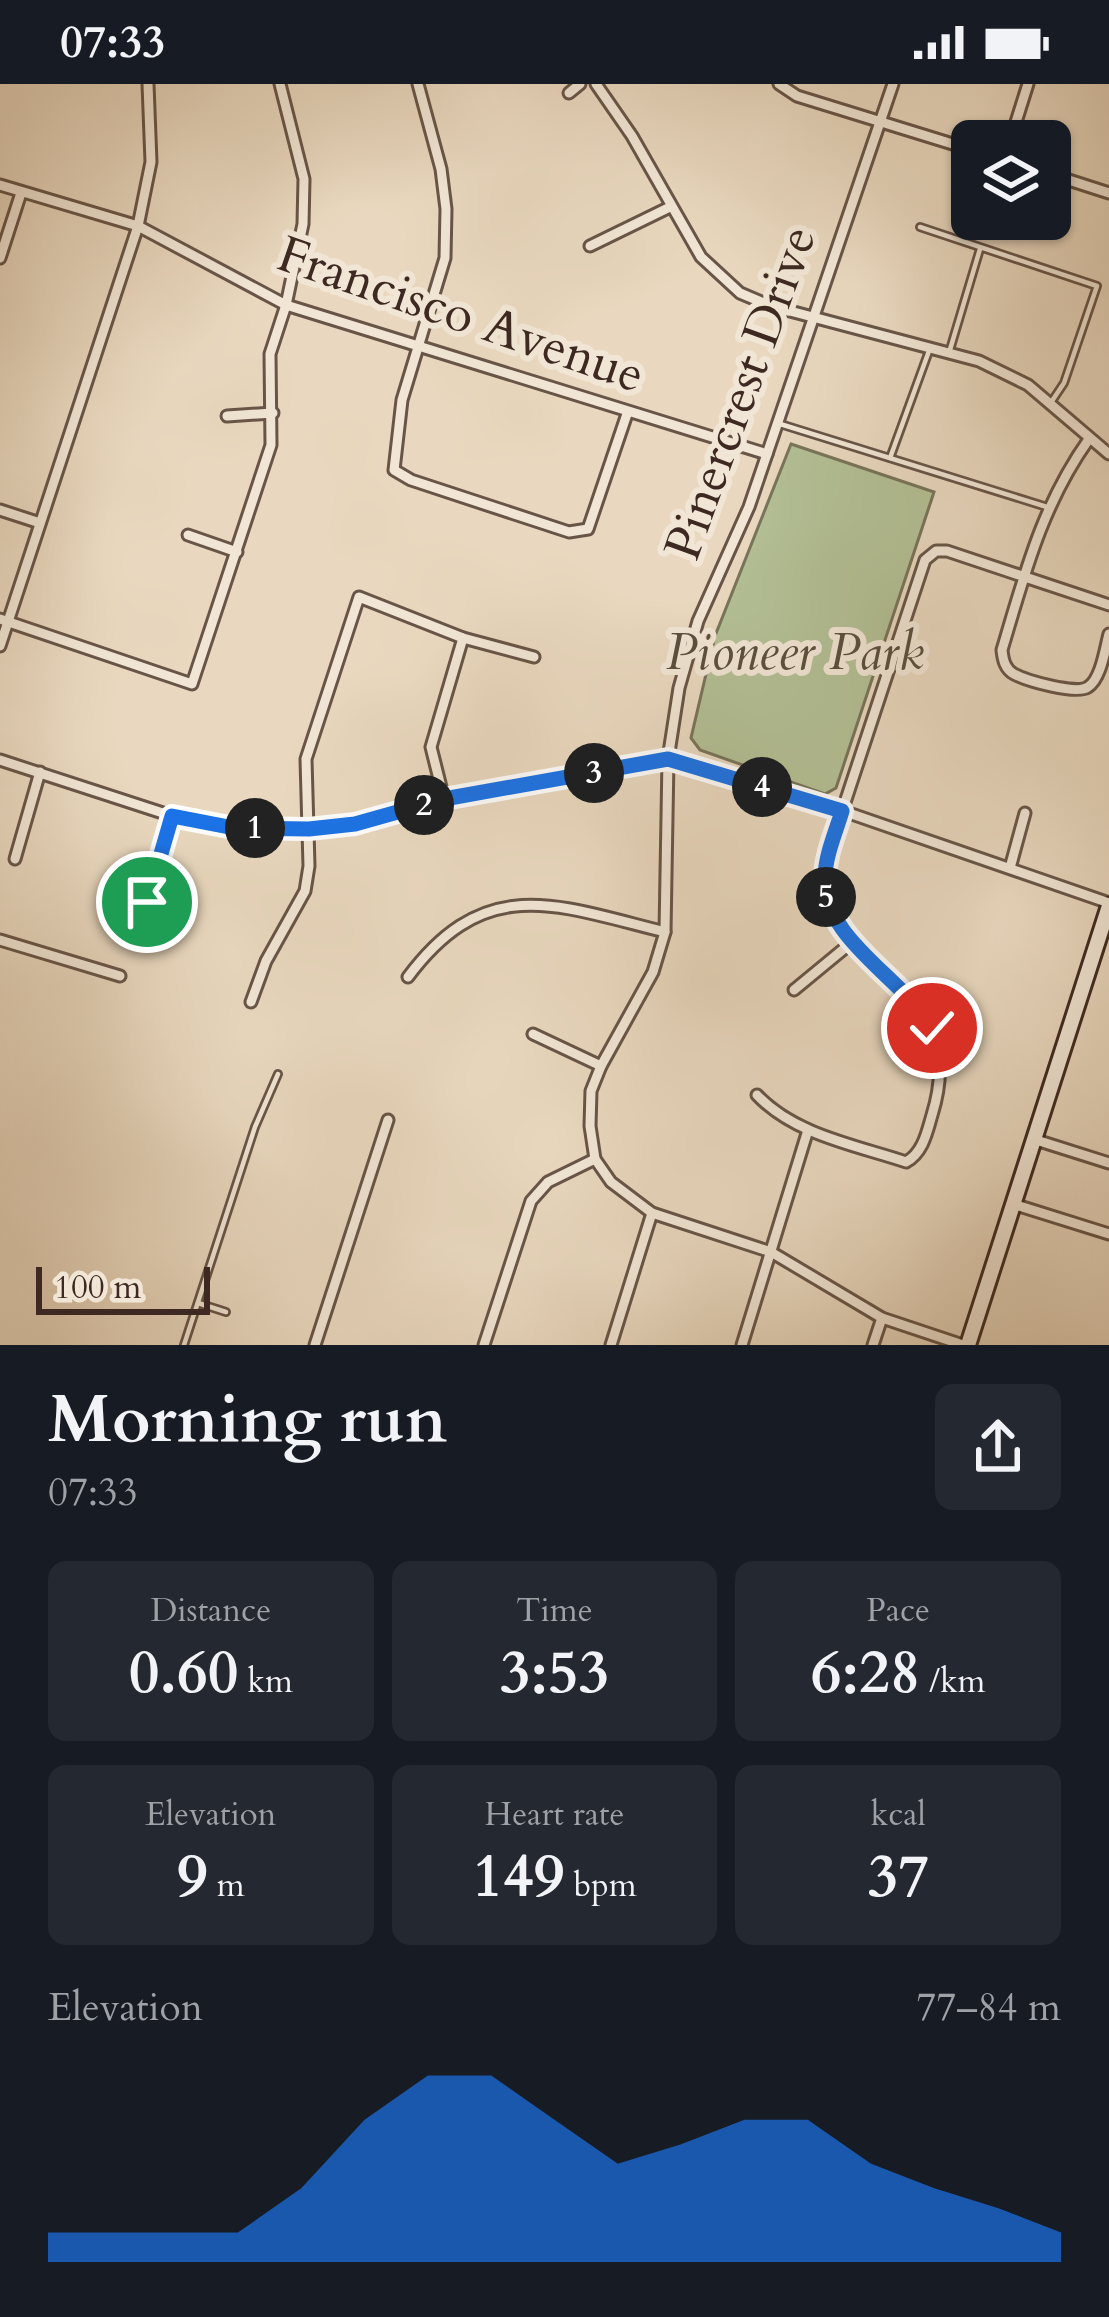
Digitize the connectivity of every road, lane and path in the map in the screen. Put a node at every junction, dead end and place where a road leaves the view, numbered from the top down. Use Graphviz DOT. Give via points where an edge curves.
graph roads {
  1 [pos="148,84"];
  2 [pos="280,84"];
  3 [pos="418,84"];
  4 [pos="580,84"];
  5 [pos="596,84"];
  6 [pos="779,84"];
  7 [pos="893,84"];
  8 [pos="1028,84"];
  9 [pos="569,94"];
  10 [pos="1017,120"];
  11 [pos="879,122"];
  12 [pos="951,144"];
  13 [pos="1071,181"];
  14 [pos="0,185"];
  15 [pos="21,193"];
  16 [pos="1109,194"];
  17 [pos="670,207"];
  18 [pos="138,226"];
  19 [pos="920,227"];
  20 [pos="590,246"];
  21 [pos="980,248"];
  22 [pos="0,258"];
  23 [pos="286,305"];
  24 [pos="812,317"];
  25 [pos="930,348"];
  26 [pos="418,349"];
  27 [pos="949,353"];
  28 [pos="1050,404"];
  29 [pos="273,413"];
  30 [pos="626,413"];
  31 [pos="227,416"];
  32 [pos="777,423"];
  33 [pos="1089,439"];
  34 [pos="767,454"];
  35 [pos="1109,454"];
  36 [pos="890,458"];
  37 [pos="1047,507"];
  38 [pos="0,510"];
  39 [pos="40,523"];
  40 [pos="188,535"];
  41 [pos="237,552"];
  42 [pos="1024,576"];
  43 [pos="1109,605"];
  44 [pos="4,619"];
  45 [pos="1109,634"];
  46 [pos="463,638"];
  47 [pos="0,646"];
  48 [pos="534,657"];
  49 [pos="668,759"];
  50 [pos="0,760"];
  51 [pos="40,772"];
  52 [pos="444,799"];
  53 [pos="842,811"];
  54 [pos="1025,813"];
  55 [pos="172,816"];
  56 [pos="309,829"];
  57 [pos="15,859"];
  58 [pos="1010,868"];
  59 [pos="147,902"];
  60 [pos="1109,904"];
  61 [pos="665,932"];
  62 [pos="0,940"];
  63 [pos="851,943"];
  64 [pos="120,976"];
  65 [pos="408,977"];
  66 [pos="794,990"];
  67 [pos="251,1003"];
  68 [pos="967,1010"];
  69 [pos="932,1028"];
  70 [pos="533,1034"];
  71 [pos="601,1066"];
  72 [pos="278,1074"];
  73 [pos="757,1095"];
  74 [pos="388,1120"];
  75 [pos="808,1130"];
  76 [pos="1034,1139"];
  77 [pos="595,1159"];
  78 [pos="1109,1163"];
  79 [pos="1013,1204"];
  80 [pos="652,1213"];
  81 [pos="1109,1234"];
  82 [pos="771,1252"];
  83 [pos="198,1303"];
  84 [pos="226,1312"];
  85 [pos="883,1318"];
  86 [pos="184,1345"];
  87 [pos="315,1345"];
  88 [pos="484,1345"];
  89 [pos="611,1345"];
  90 [pos="742,1345"];
  91 [pos="873,1345"];
  92 [pos="966,1345"];
  1 -- 18 [label="street" via="151,162"];
  2 -- 23 [label="street" via="304,179"];
  3 -- 26 [label="street" via="446,209 445,258"];
  4 -- 9 [label="street"];
  5 -- 17 [label="street"];
  6 -- 11 [label="street"];
  7 -- 11 [label="street, Pinercrest Drive"];
  8 -- 10 [label="street"];
  11 -- 12 [label="street"];
  11 -- 24 [label="street, Pinercrest Drive"];
  13 -- 16 [label="street"];
  14 -- 15 [label="street, Francisco Avenue"];
  15 -- 18 [label="street, Francisco Avenue"];
  15 -- 22 [label="street"];
  17 -- 20 [label="street"];
  17 -- 24 [label="street" via="701,257 740,293"];
  18 -- 23 [label="street, Francisco Avenue"];
  18 -- 39 [label="street"];
  19 -- 21 [label="lane"];
  21 -- 27 [label="lane"];
  21 -- 28 [label="lane" via="1096,286"];
  23 -- 26 [label="street, Francisco Avenue"];
  23 -- 29 [label="street" via="270,354"];
  24 -- 25 [label="street"];
  24 -- 32 [label="street, Pinercrest Drive"];
  25 -- 27 [label="street"];
  25 -- 36 [label="lane"];
  26 -- 30 [label="street, Francisco Avenue"];
  26 -- 30 [label="street" via="394,470 569,532 588,529 594,518"];
  27 -- 28 [label="street" via="1028,385"];
  28 -- 33 [label="street"];
  29 -- 31 [label="street"];
  29 -- 41 [label="street" via="271,445"];
  30 -- 34 [label="street, Francisco Avenue"];
  32 -- 34 [label="street, Pinercrest Drive"];
  32 -- 36 [label="lane"];
  33 -- 35 [label="street"];
  33 -- 37 [label="street"];
  34 -- 49 [label="street, Pinercrest Drive" via="698,621"];
  36 -- 37 [label="lane"];
  37 -- 42 [label="street"];
  38 -- 39 [label="street"];
  39 -- 44 [label="street"];
  40 -- 41 [label="street"];
  41 -- 44 [label="street" via="192,684"];
  42 -- 43 [label="street"];
  42 -- 45 [label="street" via="1002,650 1012,674 1075,692 1087,688"];
  42 -- 53 [label="street" via="947,550 926,560"];
  44 -- 47 [label="street"];
  46 -- 48 [label="street"];
  46 -- 52 [label="street" via="431,747"];
  46 -- 56 [label="street" via="359,598 307,758"];
  49 -- 52 [label="street"];
  49 -- 53 [label="street"];
  49 -- 61 [label="street, Pinercrest Drive"];
  50 -- 51 [label="street"];
  51 -- 55 [label="street"];
  51 -- 57 [label="street"];
  52 -- 56 [label="street"];
  53 -- 58 [label="street"];
  53 -- 63 [label="street" via="825,876 827,902"];
  54 -- 58 [label="street"];
  55 -- 56 [label="street" via="234,828"];
  55 -- 59 [label="street"];
  56 -- 67 [label="street" via="305,891"];
  58 -- 60 [label="street"];
  60 -- 76 [label="main road"];
  61 -- 65 [label="street" via="565,907 515,904 455,926"];
  61 -- 71 [label="street, Pinercrest Drive" via="653,972"];
  62 -- 64 [label="street"];
  63 -- 66 [label="street"];
  63 -- 69 [label="street" via="918,1004"];
  68 -- 69 [label="street"];
  69 -- 75 [label="street" via="943,1070 914,1159"];
  70 -- 71 [label="street"];
  71 -- 77 [label="street, Pinercrest Drive" via="591,1091"];
  72 -- 83 [label="lane"];
  73 -- 75 [label="street"];
  74 -- 87 [label="street"];
  75 -- 82 [label="street"];
  76 -- 78 [label="street"];
  76 -- 79 [label="main road"];
  77 -- 80 [label="street"];
  77 -- 88 [label="street" via="548,1182 531,1201"];
  79 -- 81 [label="street"];
  79 -- 92 [label="main road"];
  80 -- 82 [label="street"];
  80 -- 89 [label="street"];
  82 -- 85 [label="street"];
  82 -- 90 [label="street"];
  83 -- 84 [label="lane"];
  83 -- 86 [label="lane"];
  85 -- 91 [label="street"];
  85 -- 92 [label="street"];
}
